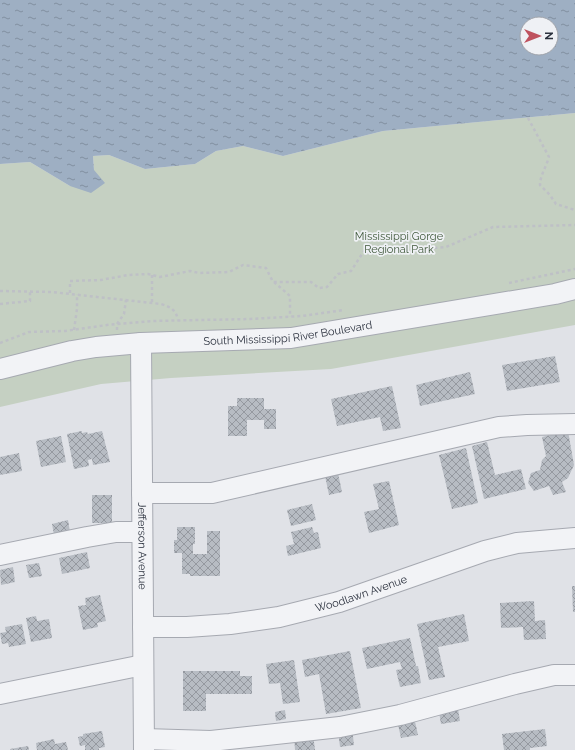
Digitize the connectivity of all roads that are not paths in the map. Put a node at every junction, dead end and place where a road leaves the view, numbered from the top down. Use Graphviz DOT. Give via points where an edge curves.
graph roads {
  1 [pos="575,289"];
  2 [pos="141,343"];
  3 [pos="0,369"];
  4 [pos="575,424"];
  5 [pos="142,493"];
  6 [pos="142,532"];
  7 [pos="575,538"];
  8 [pos="0,555"];
  9 [pos="143,627"];
  10 [pos="143,664"];
  11 [pos="575,676"];
  12 [pos="0,694"];
  13 [pos="144,745"];
  1 -- 2 [label="street, South Mississippi River Boulevard" via="291,338"];
  2 -- 3 [label="street, South Mississippi River Boulevard" via="72,351"];
  2 -- 5 [label="street, Jefferson Avenue"];
  4 -- 5 [label="street" via="499,427 212,493"];
  5 -- 6 [label="street, Jefferson Avenue"];
  6 -- 8 [label="street" via="116,532"];
  6 -- 9 [label="street, Jefferson Avenue"];
  7 -- 9 [label="street, Woodlawn Avenue" via="517,543 485,551 339,602 278,617 230,624"];
  9 -- 10 [label="street, Jefferson Avenue"];
  10 -- 12 [label="street"];
  10 -- 13 [label="street, Jefferson Avenue"];
  11 -- 13 [label="street" via="554,675 400,715 340,727"];
}
